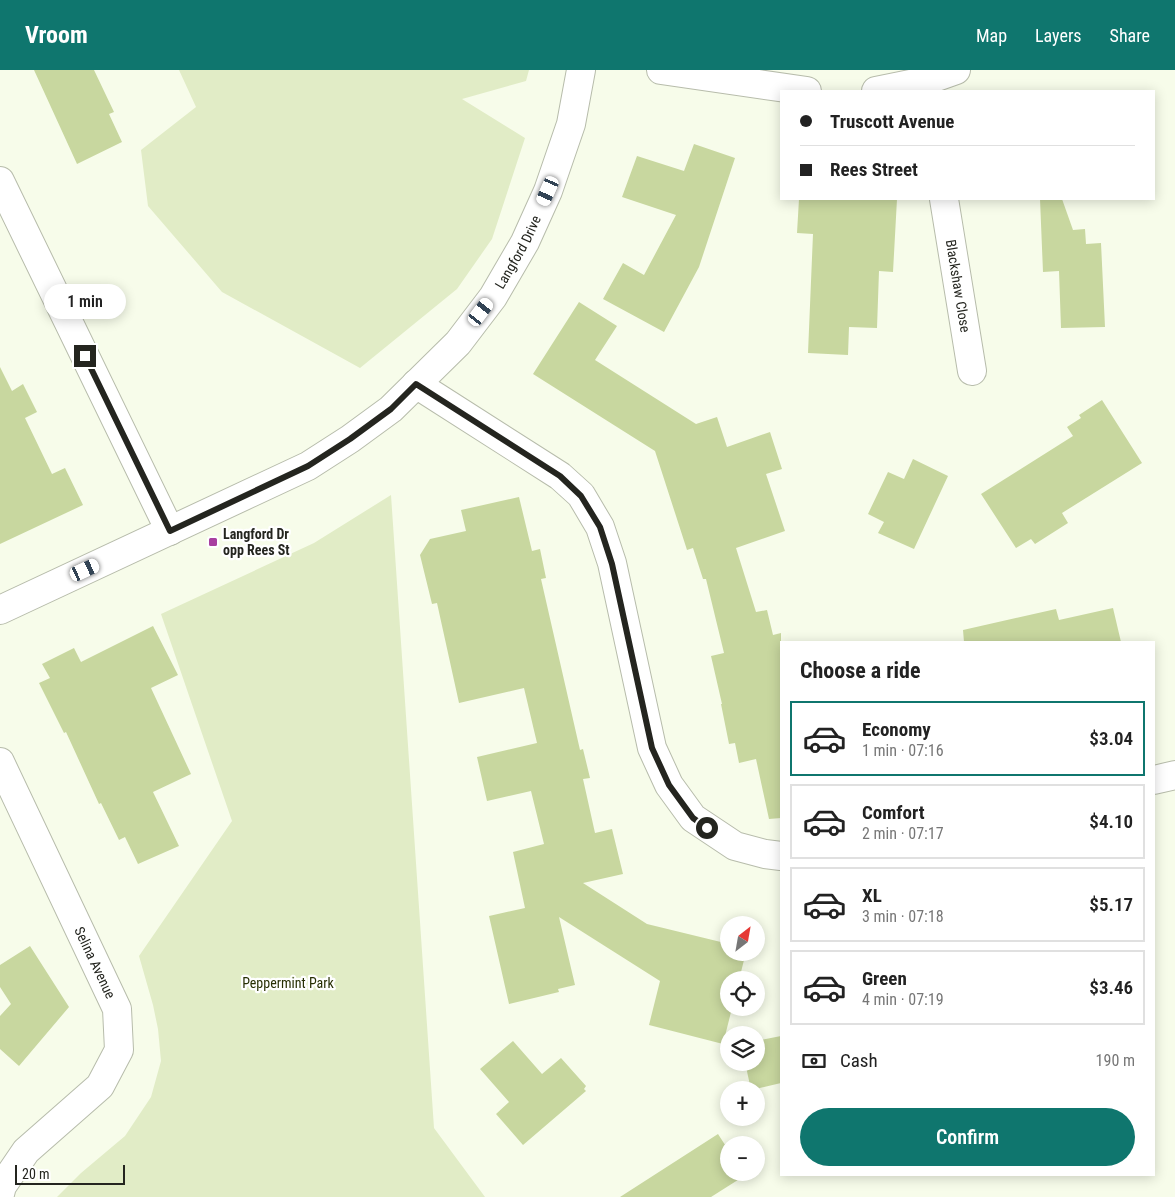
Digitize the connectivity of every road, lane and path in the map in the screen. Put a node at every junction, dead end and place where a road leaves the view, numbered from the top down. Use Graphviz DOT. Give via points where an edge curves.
graph roads {
  1 [pos="581,70"];
  2 [pos="661,70"];
  3 [pos="956,70"];
  4 [pos="926,86"];
  5 [pos="800,90"];
  6 [pos="886,90"];
  7 [pos="0,181"];
  8 [pos="944,200"];
  9 [pos="972,371"];
  10 [pos="416,384"];
  11 [pos="170,531"];
  12 [pos="0,610"];
  13 [pos="0,762"];
  14 [pos="1175,775"];
  15 [pos="1155,780"];
  16 [pos="780,856"];
  17 [pos="0,1194"];
  1 -- 10 [label="street, Langford Drive" via="571,124 526,242 492,297 458,342"];
  2 -- 5 [label="street"];
  3 -- 4 [label="street"];
  4 -- 6 [label="street"];
  7 -- 11 [label="street"];
  8 -- 9 [label="street, Blackshaw Close"];
  10 -- 11 [label="street, Langford Drive" via="391,409 308,466"];
  10 -- 16 [label="street" via="560,476 581,496 600,527 612,564 652,748 669,785 693,818 735,846"];
  11 -- 12 [label="street, Langford Drive"];
  13 -- 17 [label="street, Selina Avenue" via="117,1009 119,1050 100,1086 26,1151"];
  14 -- 15 [label="street"];
}
